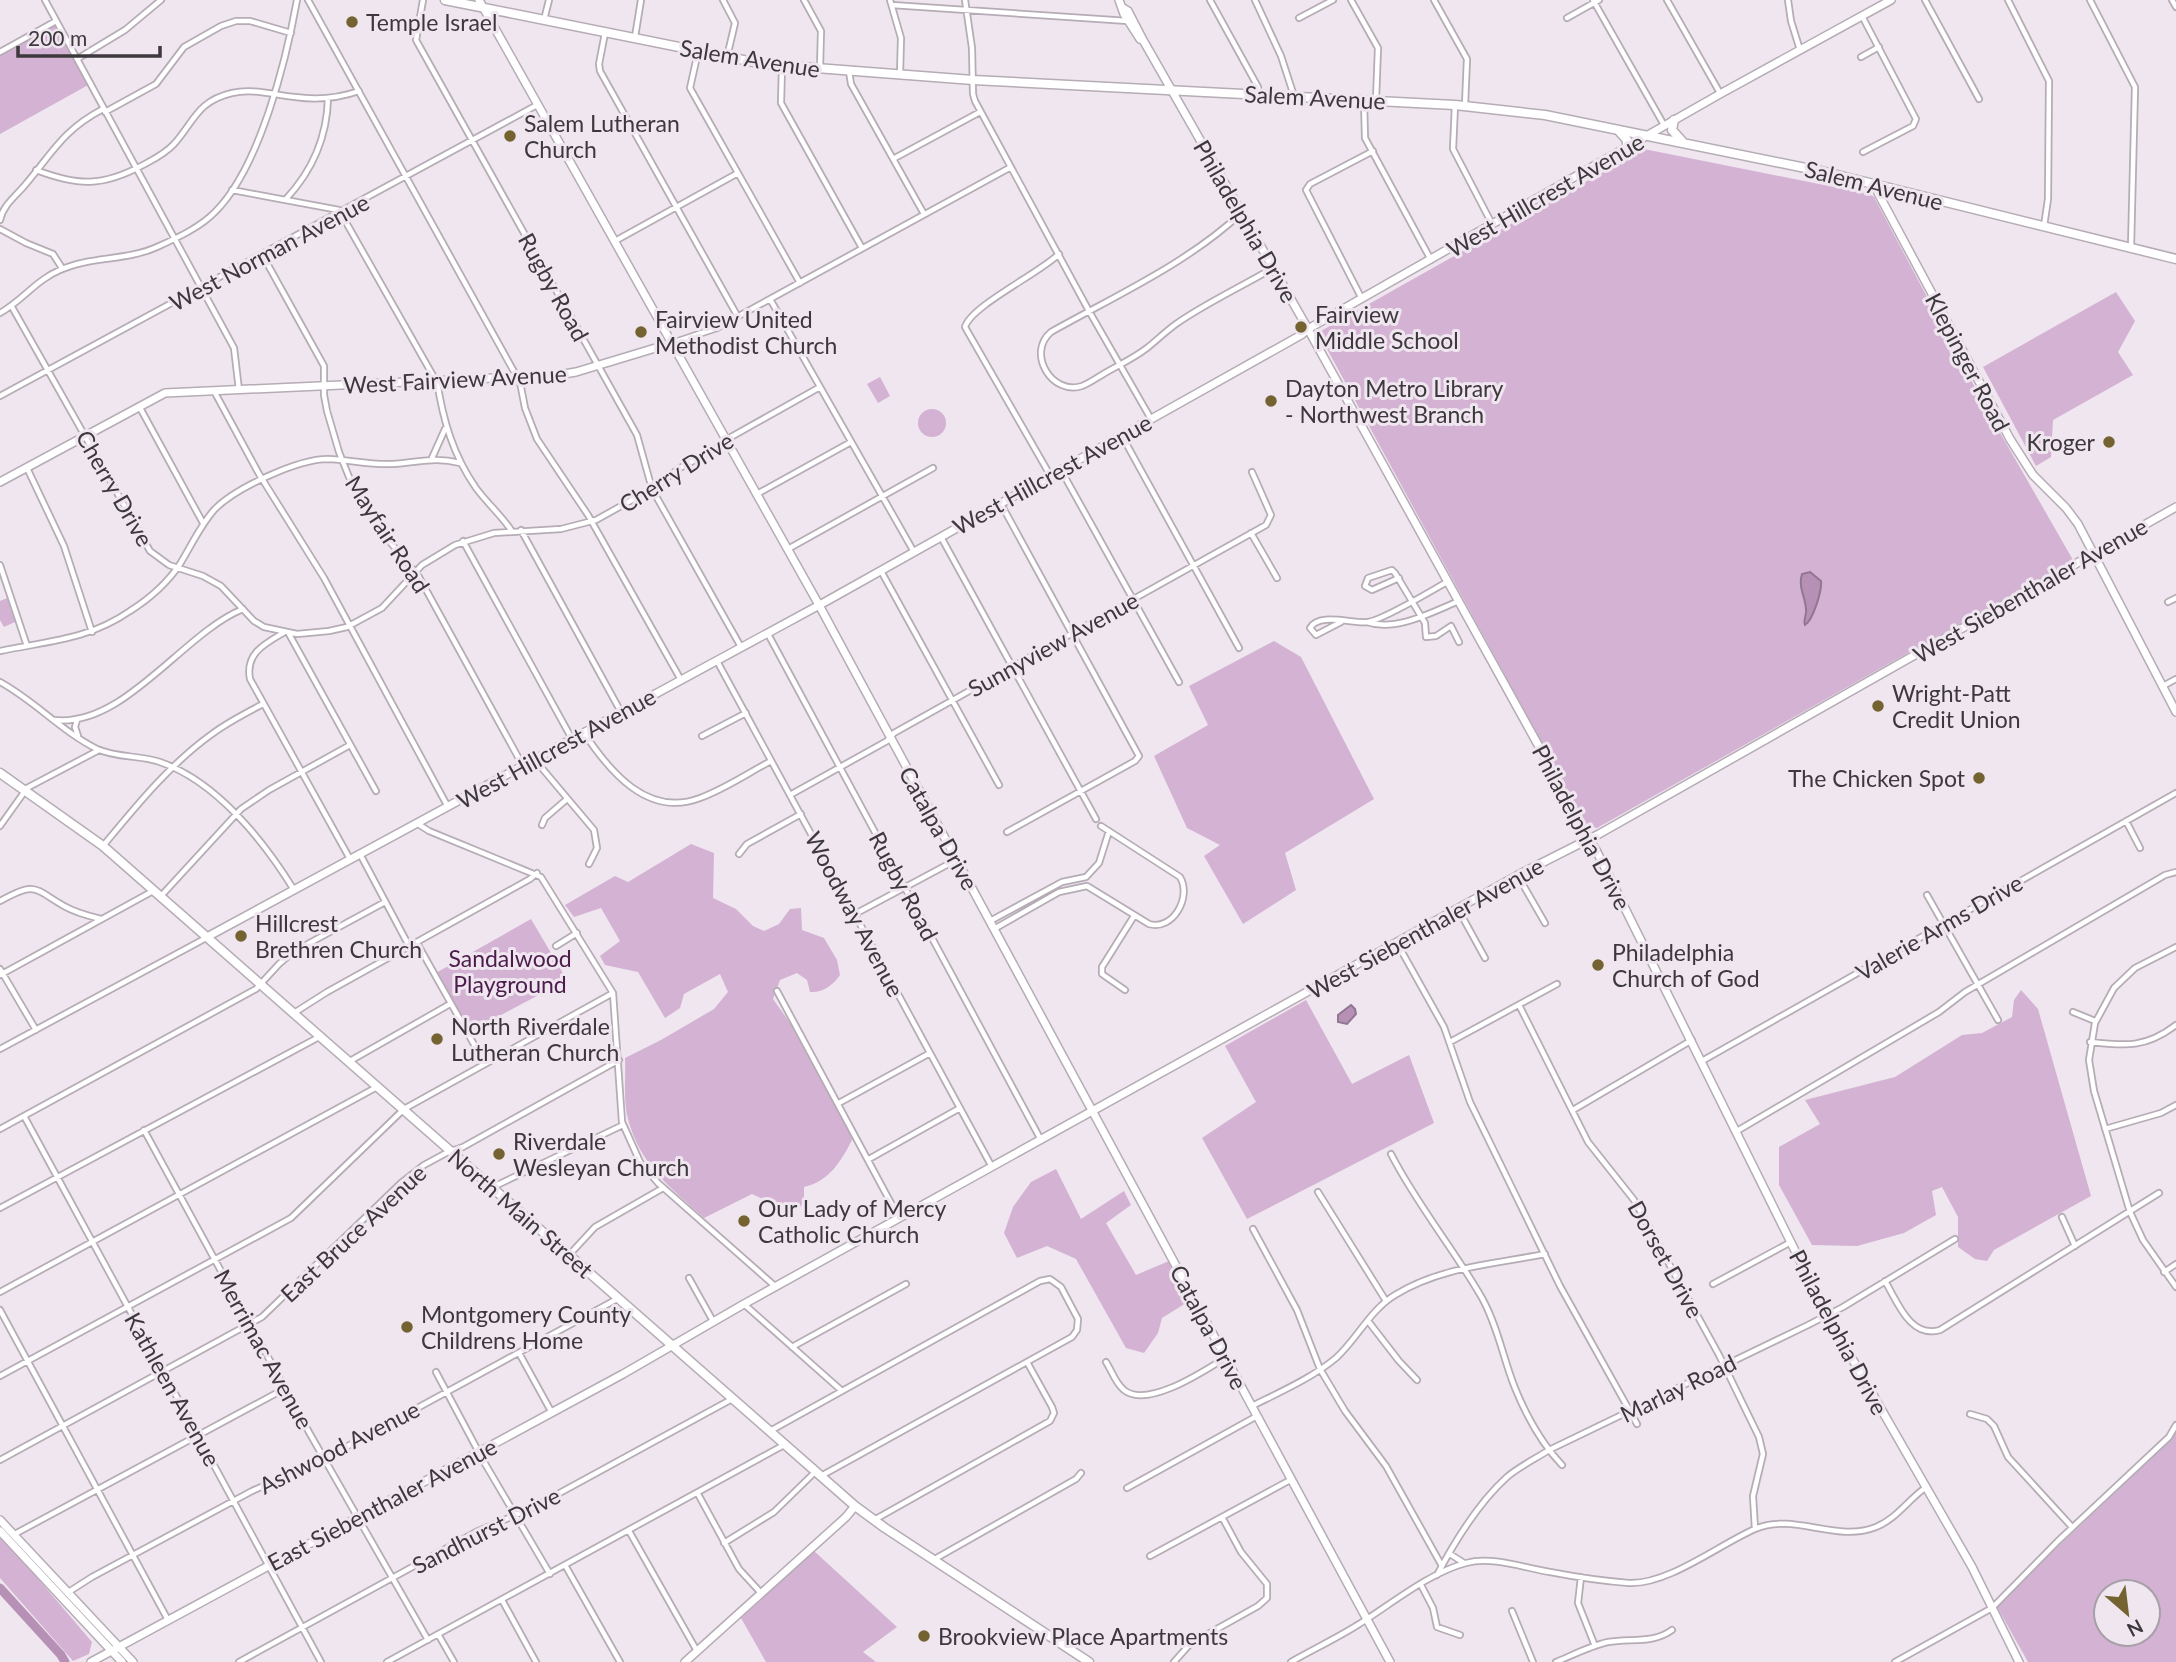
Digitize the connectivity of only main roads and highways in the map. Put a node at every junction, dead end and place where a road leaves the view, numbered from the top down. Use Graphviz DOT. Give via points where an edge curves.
graph roads {
  1 [pos="444,0"];
  2 [pos="1674,120"];
  3 [pos="1618,130"];
  4 [pos="1682,141"];
  5 [pos="1627,148"];
  6 [pos="2176,259"];
  7 [pos="0,773"];
  8 [pos="1089,1662"];
  1 -- 3 [label="main road, Salem Avenue" via="782,66 1455,105 1545,115"];
  2 -- 4 [label="main road" via="1674,134"];
  3 -- 4 [label="main road, Salem Avenue"];
  3 -- 5 [label="main road" via="1627,140"];
  4 -- 6 [label="main road, Salem Avenue"];
  7 -- 8 [label="main road, North Main Street" via="103,846 855,1506"];
}
